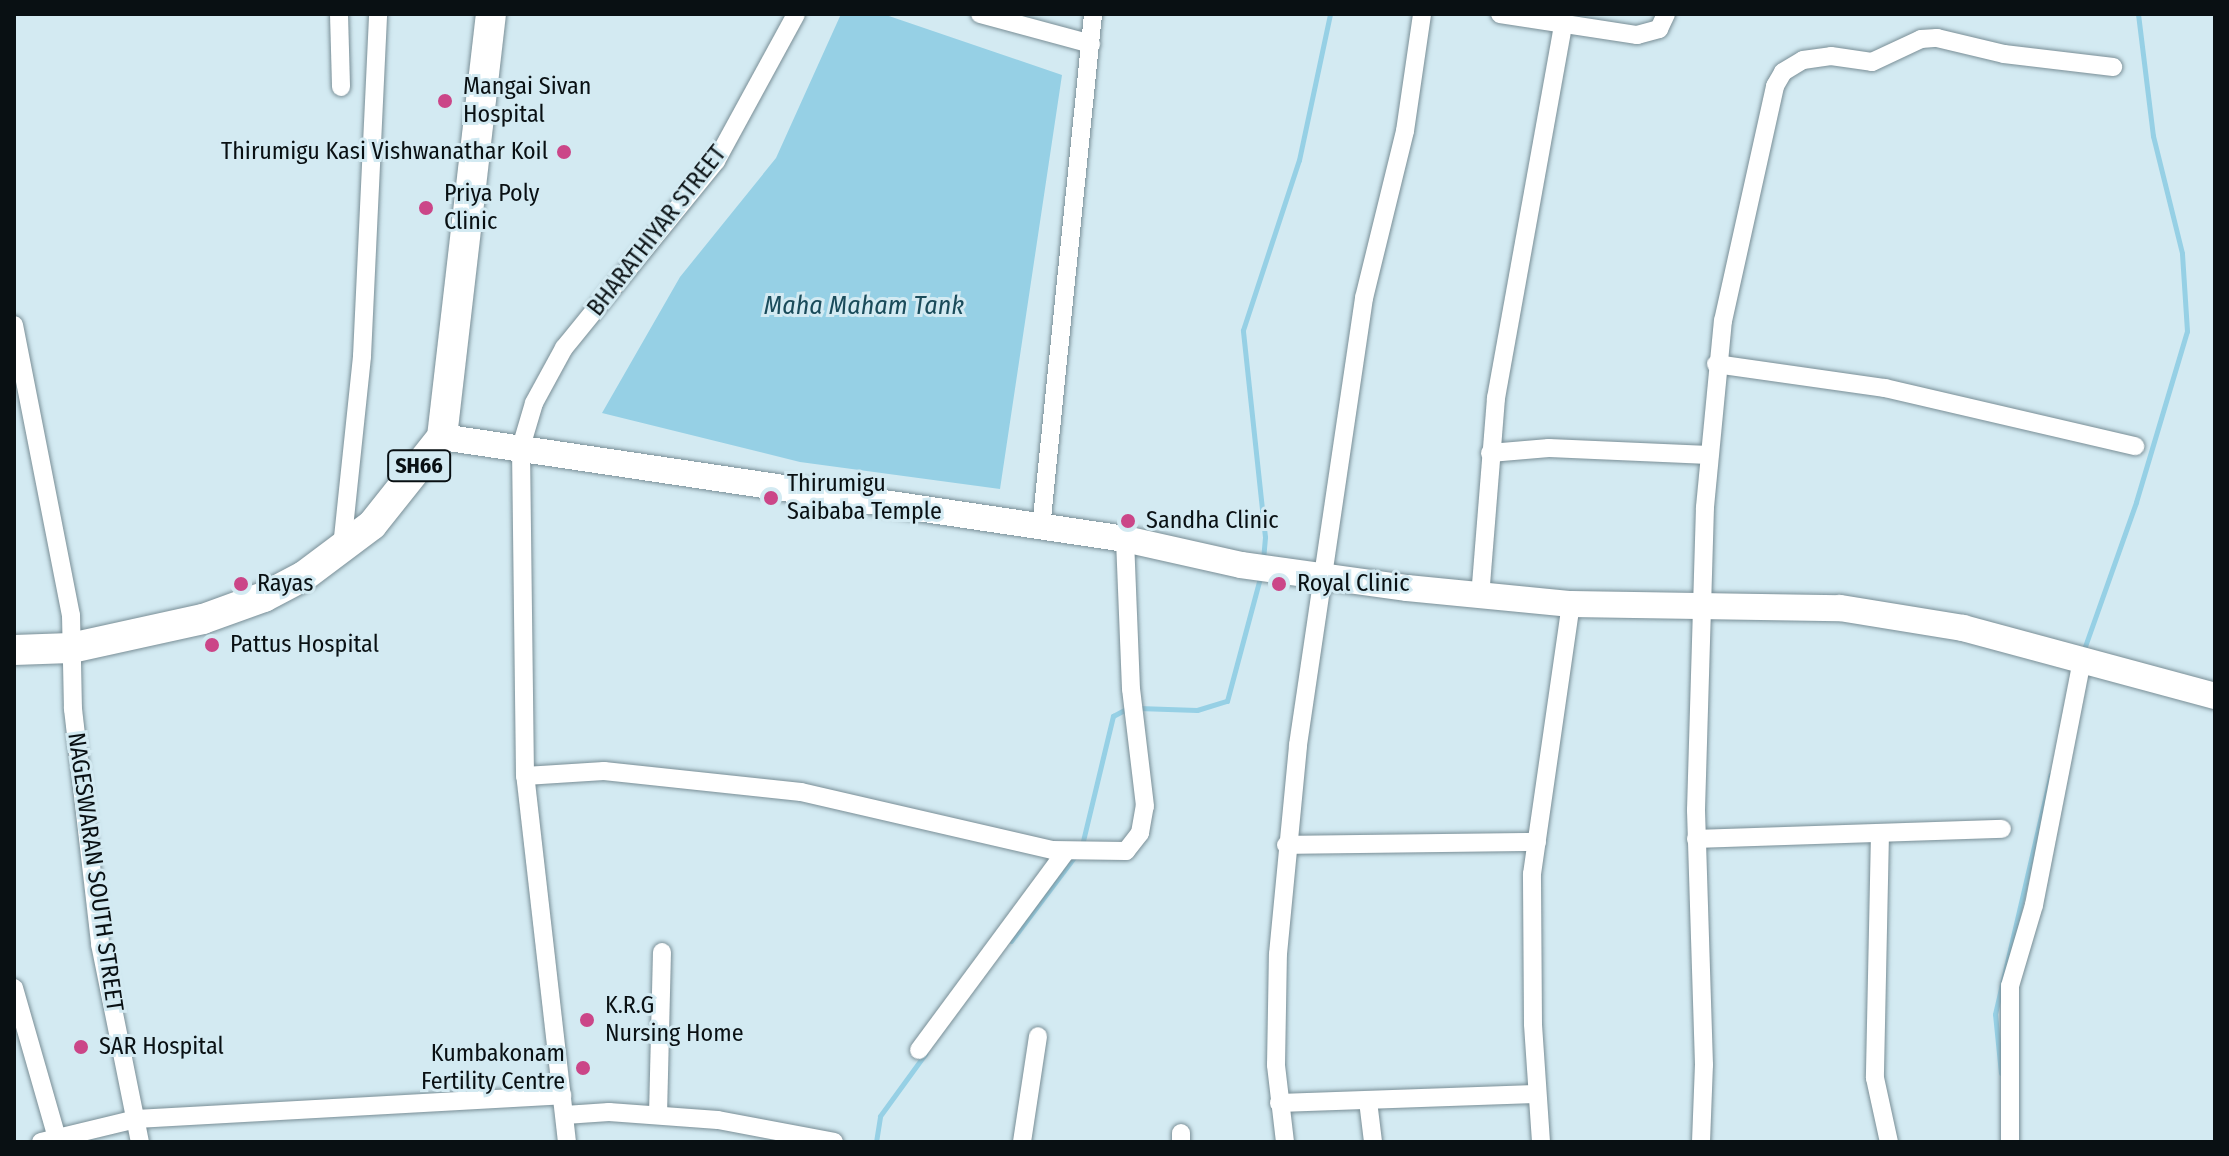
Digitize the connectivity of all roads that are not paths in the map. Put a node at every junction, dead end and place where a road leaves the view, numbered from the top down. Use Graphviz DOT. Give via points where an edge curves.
graph roads {
  1 [pos="339,14"];
  2 [pos="378,14"];
  3 [pos="491,14"];
  4 [pos="796,14"];
  5 [pos="980,14"];
  6 [pos="1093,14"];
  7 [pos="1422,14"];
  8 [pos="1666,14"];
  9 [pos="1511,15"];
  10 [pos="1563,25"];
  11 [pos="1091,44"];
  12 [pos="2113,67"];
  13 [pos="341,87"];
  14 [pos="14,325"];
  15 [pos="1716,364"];
  16 [pos="442,437"];
  17 [pos="2135,446"];
  18 [pos="521,447"];
  19 [pos="1490,453"];
  20 [pos="1709,455"];
  21 [pos="1041,528"];
  22 [pos="1125,539"];
  23 [pos="342,547"];
  24 [pos="1321,575"];
  25 [pos="1480,597"];
  26 [pos="1571,604"];
  27 [pos="1705,605"];
  28 [pos="71,648"];
  29 [pos="14,650"];
  30 [pos="2092,663"];
  31 [pos="2215,696"];
  32 [pos="525,776"];
  33 [pos="2002,829"];
  34 [pos="1880,833"];
  35 [pos="1696,839"];
  36 [pos="1537,842"];
  37 [pos="1286,845"];
  38 [pos="1059,850"];
  39 [pos="662,952"];
  40 [pos="14,988"];
  41 [pos="1038,1036"];
  42 [pos="919,1050"];
  43 [pos="1535,1094"];
  44 [pos="562,1095"];
  45 [pos="1368,1101"];
  46 [pos="1279,1103"];
  47 [pos="565,1115"];
  48 [pos="658,1115"];
  49 [pos="136,1119"];
  50 [pos="49,1140"];
  51 [pos="140,1142"];
  52 [pos="567,1142"];
  53 [pos="834,1142"];
  54 [pos="1022,1142"];
  55 [pos="1285,1142"];
  56 [pos="1373,1142"];
  57 [pos="1541,1142"];
  58 [pos="1701,1142"];
  59 [pos="1889,1142"];
  60 [pos="2010,1142"];
  1 -- 13 [label="street"];
  2 -- 23 [label="street" via="362,356"];
  3 -- 16 [label="main road, SH66"];
  4 -- 18 [label="street, BHARATHIYAR STREET" via="716,161 564,348 534,403"];
  5 -- 11 [label="street"];
  6 -- 11 [label="street"];
  7 -- 24 [label="street" via="1405,131 1364,298"];
  8 -- 10 [label="street" via="1651,35"];
  9 -- 10 [label="street"];
  10 -- 19 [label="street" via="1515,281"];
  11 -- 21 [label="street"];
  12 -- 15 [label="street" via="2004,54 1937,38 1921,39 1872,62 1831,56 1803,60 1783,72 1751,188"];
  14 -- 28 [label="street, NAGESWARAN SOUTH STREET" via="60,549"];
  15 -- 17 [label="street" via="1885,388"];
  15 -- 20 [label="street"];
  16 -- 18 [label="street"];
  16 -- 23 [label="main road, SH66" via="372,525"];
  18 -- 21 [label="street"];
  18 -- 32 [label="street, BHARATHIYAR STREET"];
  19 -- 20 [label="street" via="1549,448"];
  19 -- 25 [label="street"];
  20 -- 27 [label="street"];
  21 -- 22 [label="street"];
  22 -- 24 [label="street" via="1241,565"];
  22 -- 38 [label="street" via="1131,689 1145,806 1140,833 1126,851"];
  23 -- 28 [label="main road, SH66" via="264,597 203,619"];
  24 -- 25 [label="street"];
  24 -- 37 [label="street"];
  25 -- 26 [label="street"];
  26 -- 27 [label="street"];
  26 -- 36 [label="street"];
  27 -- 30 [label="street" via="1840,608 1963,628"];
  27 -- 35 [label="street"];
  28 -- 29 [label="main road, SH66"];
  28 -- 49 [label="street, NAGESWARAN SOUTH STREET" via="100,944"];
  30 -- 31 [label="street"];
  30 -- 60 [label="street" via="2010,986"];
  32 -- 38 [label="street" via="604,771 801,792"];
  32 -- 44 [label="street, BHARATHIYAR STREET"];
  33 -- 34 [label="street"];
  34 -- 35 [label="street"];
  34 -- 59 [label="street" via="1875,1078"];
  35 -- 58 [label="street" via="1704,1065"];
  36 -- 37 [label="street"];
  36 -- 43 [label="street" via="1532,936"];
  37 -- 46 [label="street" via="1276,1020"];
  38 -- 42 [label="street"];
  39 -- 48 [label="street"];
  40 -- 50 [label="street"];
  41 -- 54 [label="street"];
  43 -- 45 [label="street"];
  43 -- 57 [label="street"];
  44 -- 47 [label="street, BHARATHIYAR STREET"];
  44 -- 49 [label="street"];
  45 -- 46 [label="street"];
  45 -- 56 [label="street"];
  46 -- 55 [label="street"];
  47 -- 48 [label="street"];
  47 -- 52 [label="street, BHARATHIYAR STREET"];
  48 -- 53 [label="street"];
  49 -- 50 [label="street"];
  49 -- 51 [label="street, NAGESWARAN SOUTH STREET"];
}
